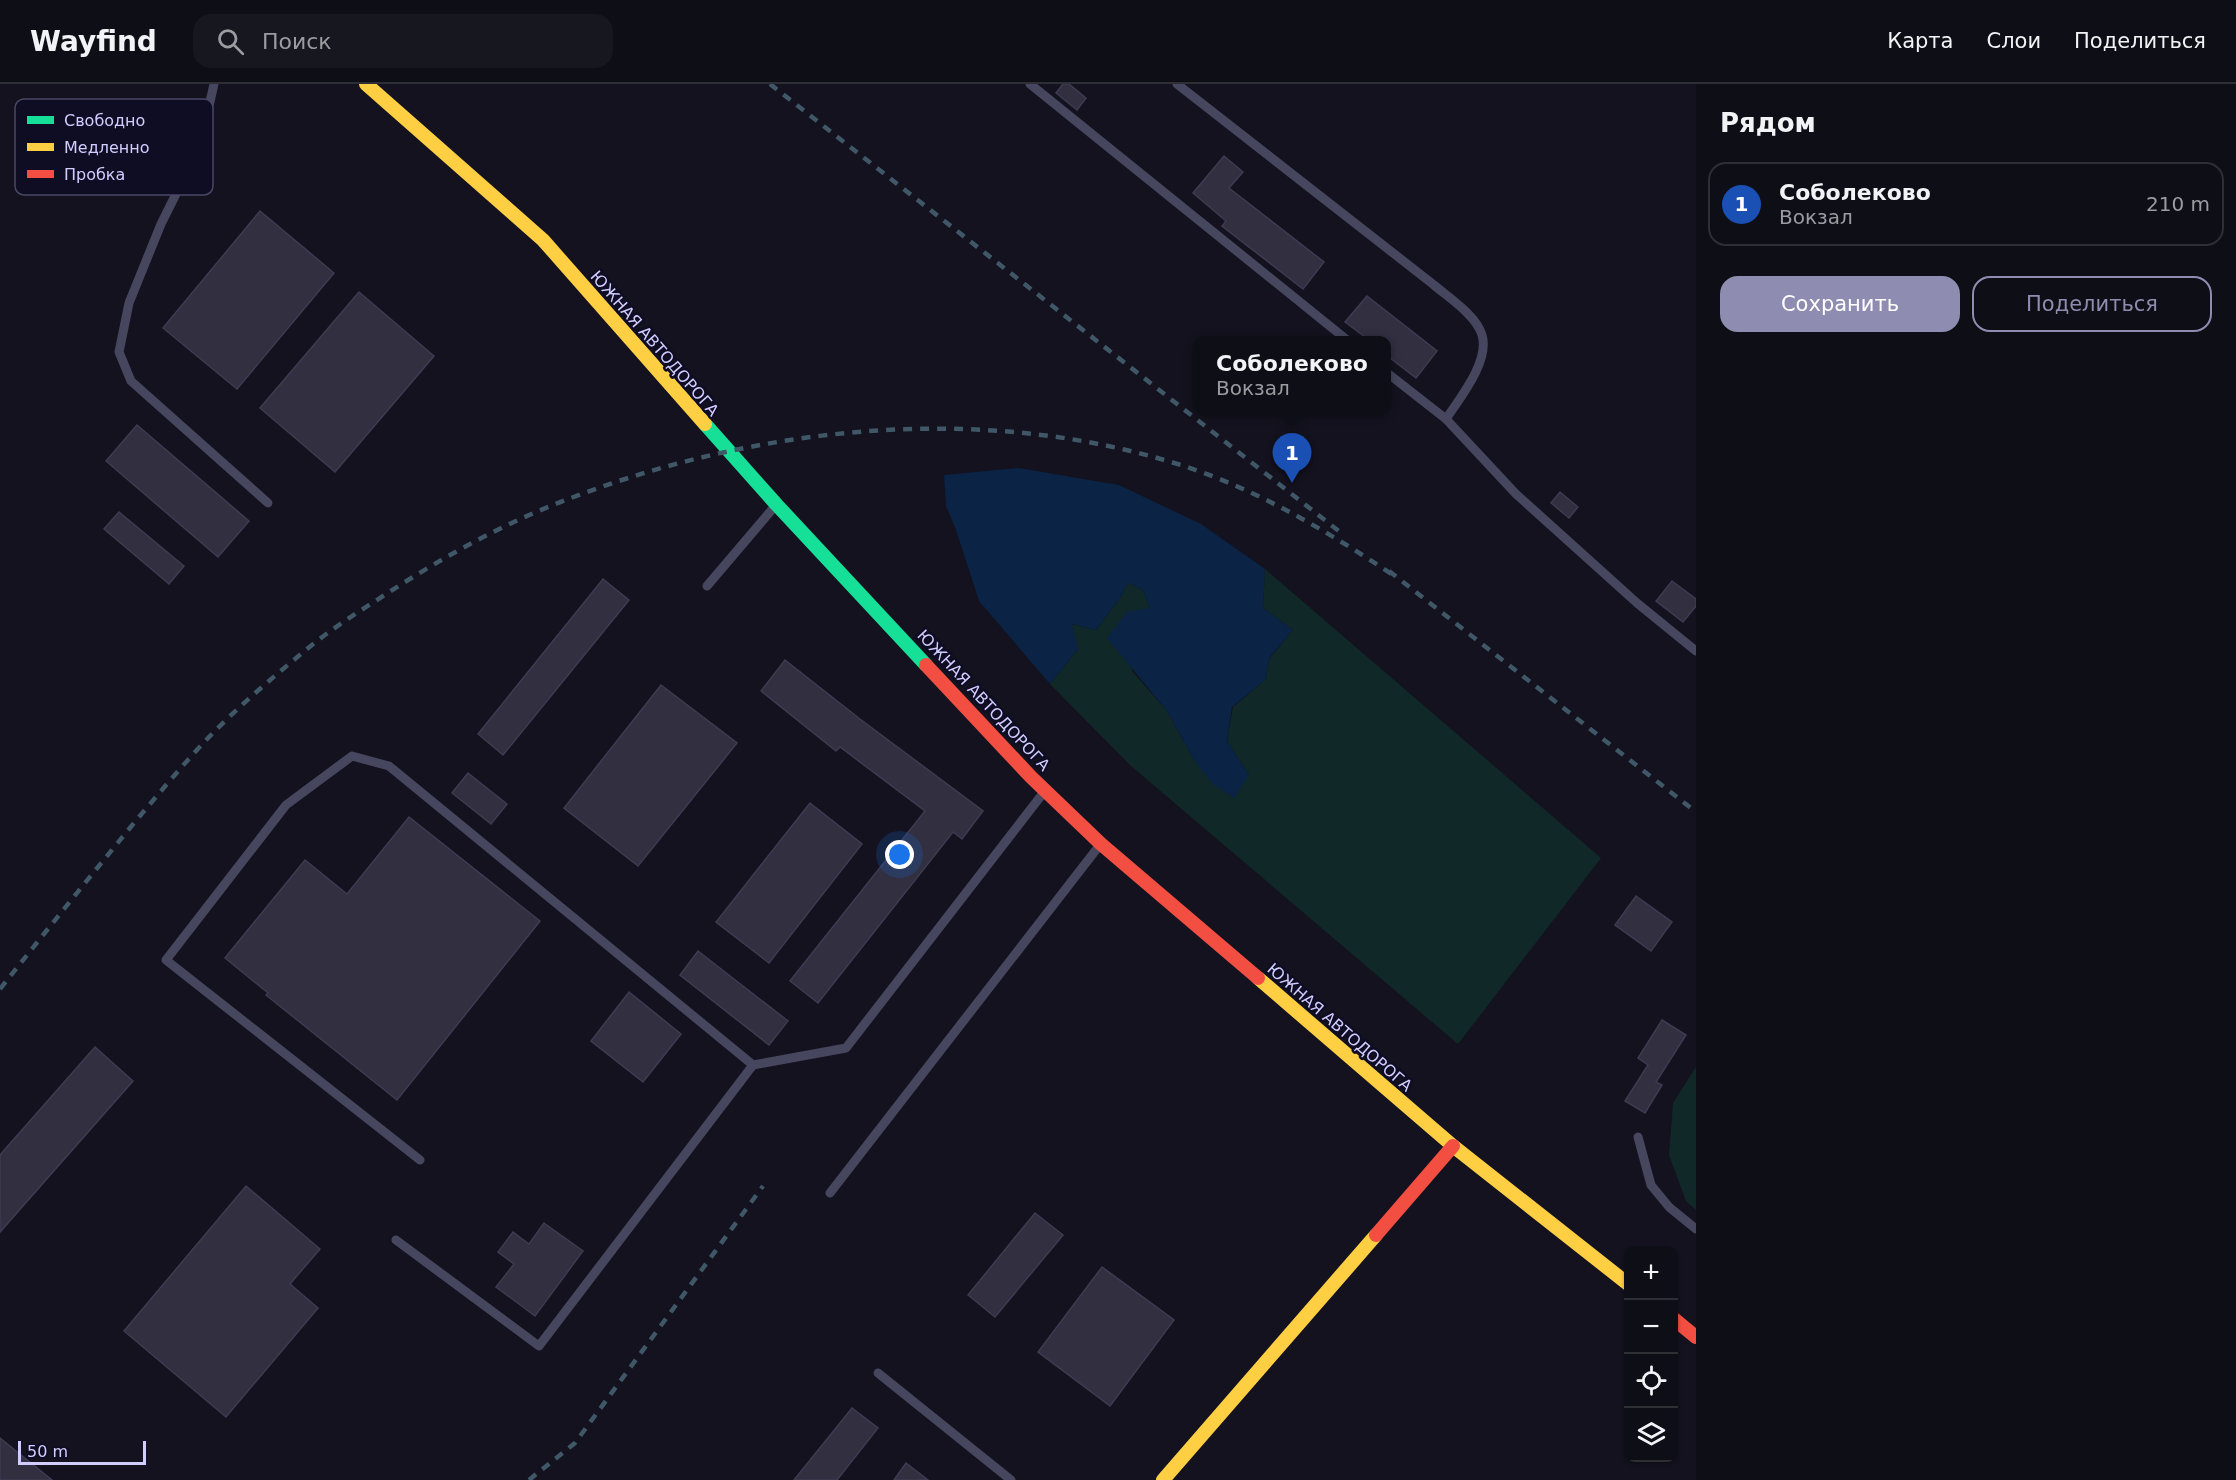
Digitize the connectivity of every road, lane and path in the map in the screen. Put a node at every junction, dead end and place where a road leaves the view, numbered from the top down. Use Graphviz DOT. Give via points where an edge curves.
graph roads {
  1 [pos="214,84"];
  2 [pos="366,84"];
  3 [pos="1030,84"];
  4 [pos="1177,84"];
  5 [pos="211,99"];
  6 [pos="176,195"];
  7 [pos="1342,336"];
  8 [pos="1391,376"];
  9 [pos="1446,419"];
  10 [pos="268,503"];
  11 [pos="776,504"];
  12 [pos="707,586"];
  13 [pos="1696,651"];
  14 [pos="1045,790"];
  15 [pos="1101,844"];
  16 [pos="753,1065"];
  17 [pos="1638,1137"];
  18 [pos="1453,1146"];
  19 [pos="420,1160"];
  20 [pos="830,1194"];
  21 [pos="1696,1229"];
  22 [pos="396,1240"];
  23 [pos="1624,1280"];
  24 [pos="1678,1322"];
  25 [pos="1696,1337"];
  26 [pos="878,1373"];
  27 [pos="1011,1480"];
  28 [pos="1163,1480"];
  1 -- 5 [label="lane"];
  2 -- 11 [label="main road, ЮЖНАЯ АВТОДОРОГА" via="543,240"];
  3 -- 7 [label="lane"];
  4 -- 9 [label="lane" via="1471,318 1482,334 1482,357"];
  6 -- 10 [label="lane" via="129,303 119,352 130,381"];
  8 -- 9 [label="lane"];
  9 -- 13 [label="lane" via="1516,494"];
  11 -- 12 [label="lane"];
  11 -- 14 [label="main road, ЮЖНАЯ АВТОДОРОГА"];
  14 -- 15 [label="main road, ЮЖНАЯ АВТОДОРОГА"];
  14 -- 16 [label="lane" via="846,1048"];
  15 -- 18 [label="main road, ЮЖНАЯ АВТОДОРОГА"];
  15 -- 20 [label="lane"];
  16 -- 19 [label="lane" via="389,766 352,756 286,805 166,960"];
  16 -- 22 [label="lane" via="539,1346"];
  17 -- 21 [label="lane" via="1651,1185 1669,1207"];
  18 -- 23 [label="main road, ЮЖНАЯ АВТОДОРОГА"];
  18 -- 28 [label="main road"];
  24 -- 25 [label="main road"];
  26 -- 27 [label="lane"];
}
